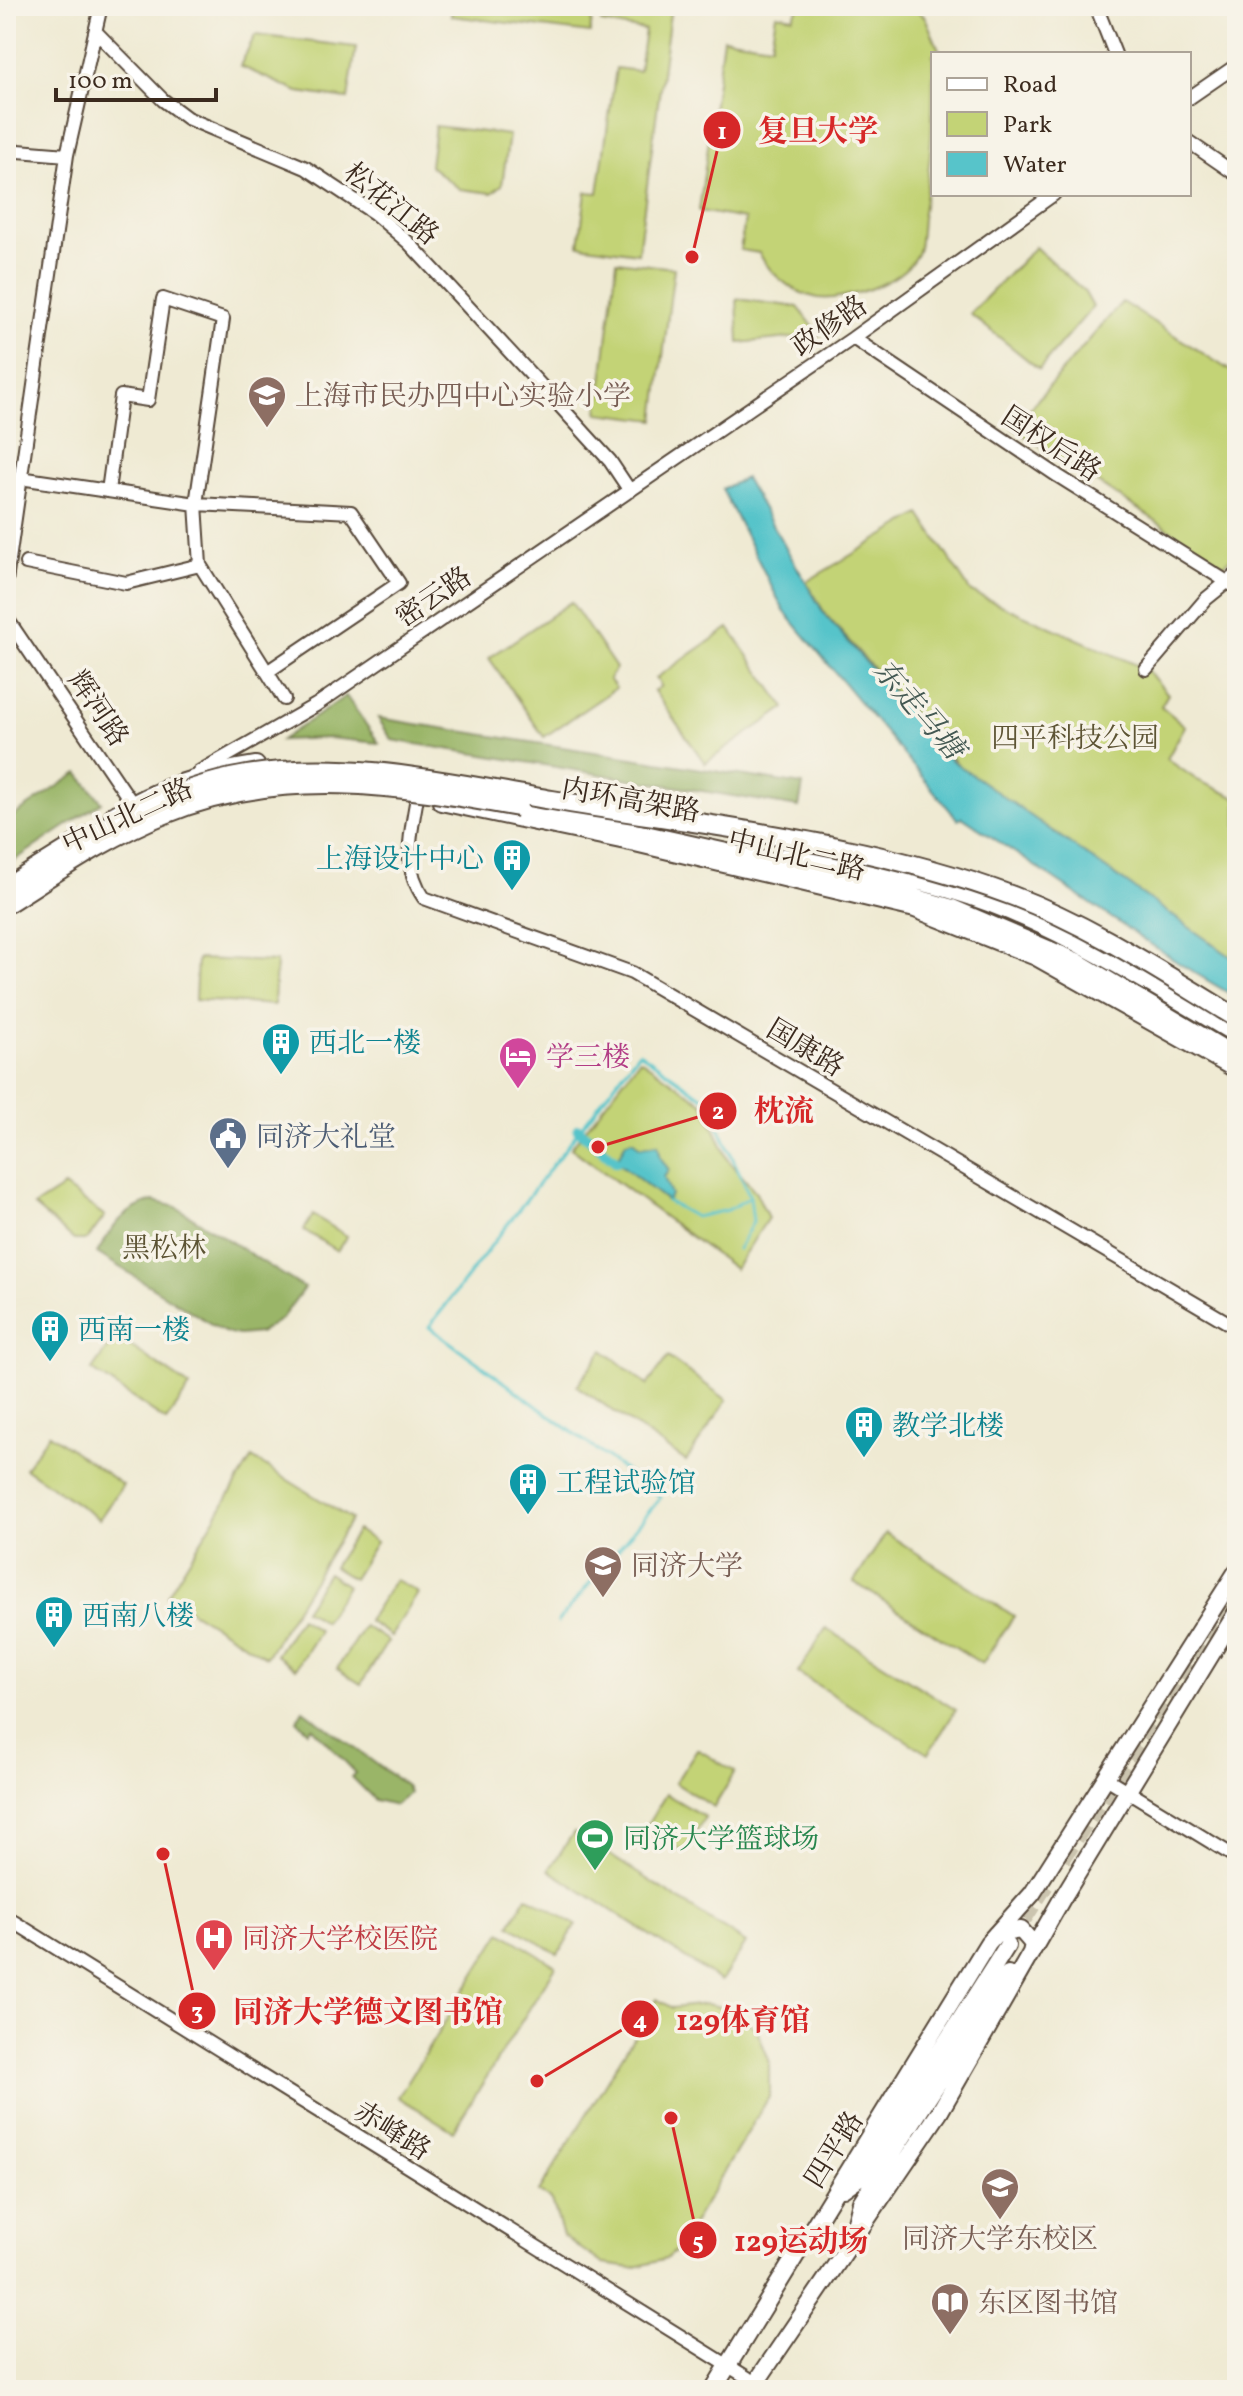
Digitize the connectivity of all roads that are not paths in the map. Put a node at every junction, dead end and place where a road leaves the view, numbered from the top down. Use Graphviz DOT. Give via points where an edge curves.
graph roads {
  1 [pos="101,6"];
  2 [pos="1096,6"];
  3 [pos="96,32"];
  4 [pos="1114,52"];
  5 [pos="1237,65"];
  6 [pos="1191,97"];
  7 [pos="1191,143"];
  8 [pos="6,150"];
  9 [pos="67,155"];
  10 [pos="1237,175"];
  11 [pos="1051,196"];
  12 [pos="853,338"];
  13 [pos="20,478"];
  14 [pos="108,491"];
  15 [pos="630,491"];
  16 [pos="196,504"];
  17 [pos="26,563"];
  18 [pos="200,565"];
  19 [pos="6,581"];
  20 [pos="1234,581"];
  21 [pos="6,617"];
  22 [pos="1146,669"];
  23 [pos="267,672"];
  24 [pos="284,699"];
  25 [pos="261,739"];
  26 [pos="261,764"];
  27 [pos="186,779"];
  28 [pos="417,797"];
  29 [pos="133,803"];
  30 [pos="518,807"];
  31 [pos="145,830"];
  32 [pos="6,880"];
  33 [pos="6,888"];
  34 [pos="6,904"];
  35 [pos="6,912"];
  36 [pos="1237,1018"];
  37 [pos="1237,1033"];
  38 [pos="1237,1058"];
  39 [pos="1237,1070"];
  40 [pos="1237,1328"];
  41 [pos="1237,1571"];
  42 [pos="1237,1612"];
  43 [pos="1106,1778"];
  44 [pos="1129,1792"];
  45 [pos="1237,1858"];
  46 [pos="6,1917"];
  47 [pos="1013,1947"];
  48 [pos="728,2366"];
  49 [pos="754,2386"];
  50 [pos="713,2390"];
  1 -- 3 [label="street"];
  2 -- 4 [label="street"];
  3 -- 9 [label="street"];
  3 -- 15 [label="street, 松花江路" via="187,118 306,168 409,243 610,461"];
  5 -- 6 [label="street"];
  7 -- 10 [label="street"];
  8 -- 9 [label="street"];
  9 -- 13 [label="street"];
  11 -- 12 [label="street, 政修路"];
  12 -- 15 [label="street, 政修路"];
  12 -- 20 [label="street, 国权后路" via="1058,476"];
  13 -- 14 [label="street"];
  13 -- 19 [label="street"];
  14 -- 16 [label="street"];
  14 -- 16 [label="street" via="121,396 148,400 163,299 223,319"];
  15 -- 25 [label="street, 密云路"];
  16 -- 18 [label="street"];
  16 -- 23 [label="street" via="351,512 399,583"];
  17 -- 18 [label="street" via="126,583"];
  18 -- 23 [label="street"];
  20 -- 22 [label="street" via="1206,599"];
  21 -- 29 [label="street, 辉河路"];
  23 -- 24 [label="street"];
  25 -- 26 [label="street" via="252,754"];
  25 -- 27 [label="street, 密云路"];
  26 -- 27 [label="main road, 中山北二路"];
  26 -- 37 [label="main road, 中山北二路" via="353,762 421,769 892,855 1029,910"];
  27 -- 29 [label="main road, 中山北二路"];
  28 -- 31 [label="main road, 中山北二路" via="346,786 286,789 208,804"];
  28 -- 39 [label="main road, 中山北二路" via="915,909 1036,957"];
  28 -- 40 [label="street, 国康路" via="408,857 414,884 424,898 632,973"];
  29 -- 31 [label="street, 辉河路"];
  29 -- 32 [label="main road, 中山北二路"];
  30 -- 34 [label="highway, 内环高架路, bridge" via="345,782 237,791 163,814 117,836"];
  30 -- 37 [label="highway, 内环高架路" via="948,888 1078,942"];
  30 -- 38 [label="highway" via="865,884 952,909 1089,970"];
  31 -- 35 [label="main road, 中山北二路" via="85,859"];
  33 -- 36 [label="highway, 内环高架路, bridge" via="105,826 167,797 245,775 355,769 919,865 1061,916"];
  41 -- 43 [label="main road"];
  42 -- 44 [label="main road"];
  43 -- 44 [label="street"];
  43 -- 47 [label="main road" via="1032,1894"];
  44 -- 45 [label="street"];
  44 -- 47 [label="main road"];
  46 -- 48 [label="street, 赤峰路"];
  47 -- 48 [label="main road, 四平路" via="861,2176 834,2196"];
  47 -- 49 [label="main road" via="861,2202 850,2244"];
  48 -- 49 [label="street, 赤峰路"];
  48 -- 50 [label="main road, 四平路"];
}
